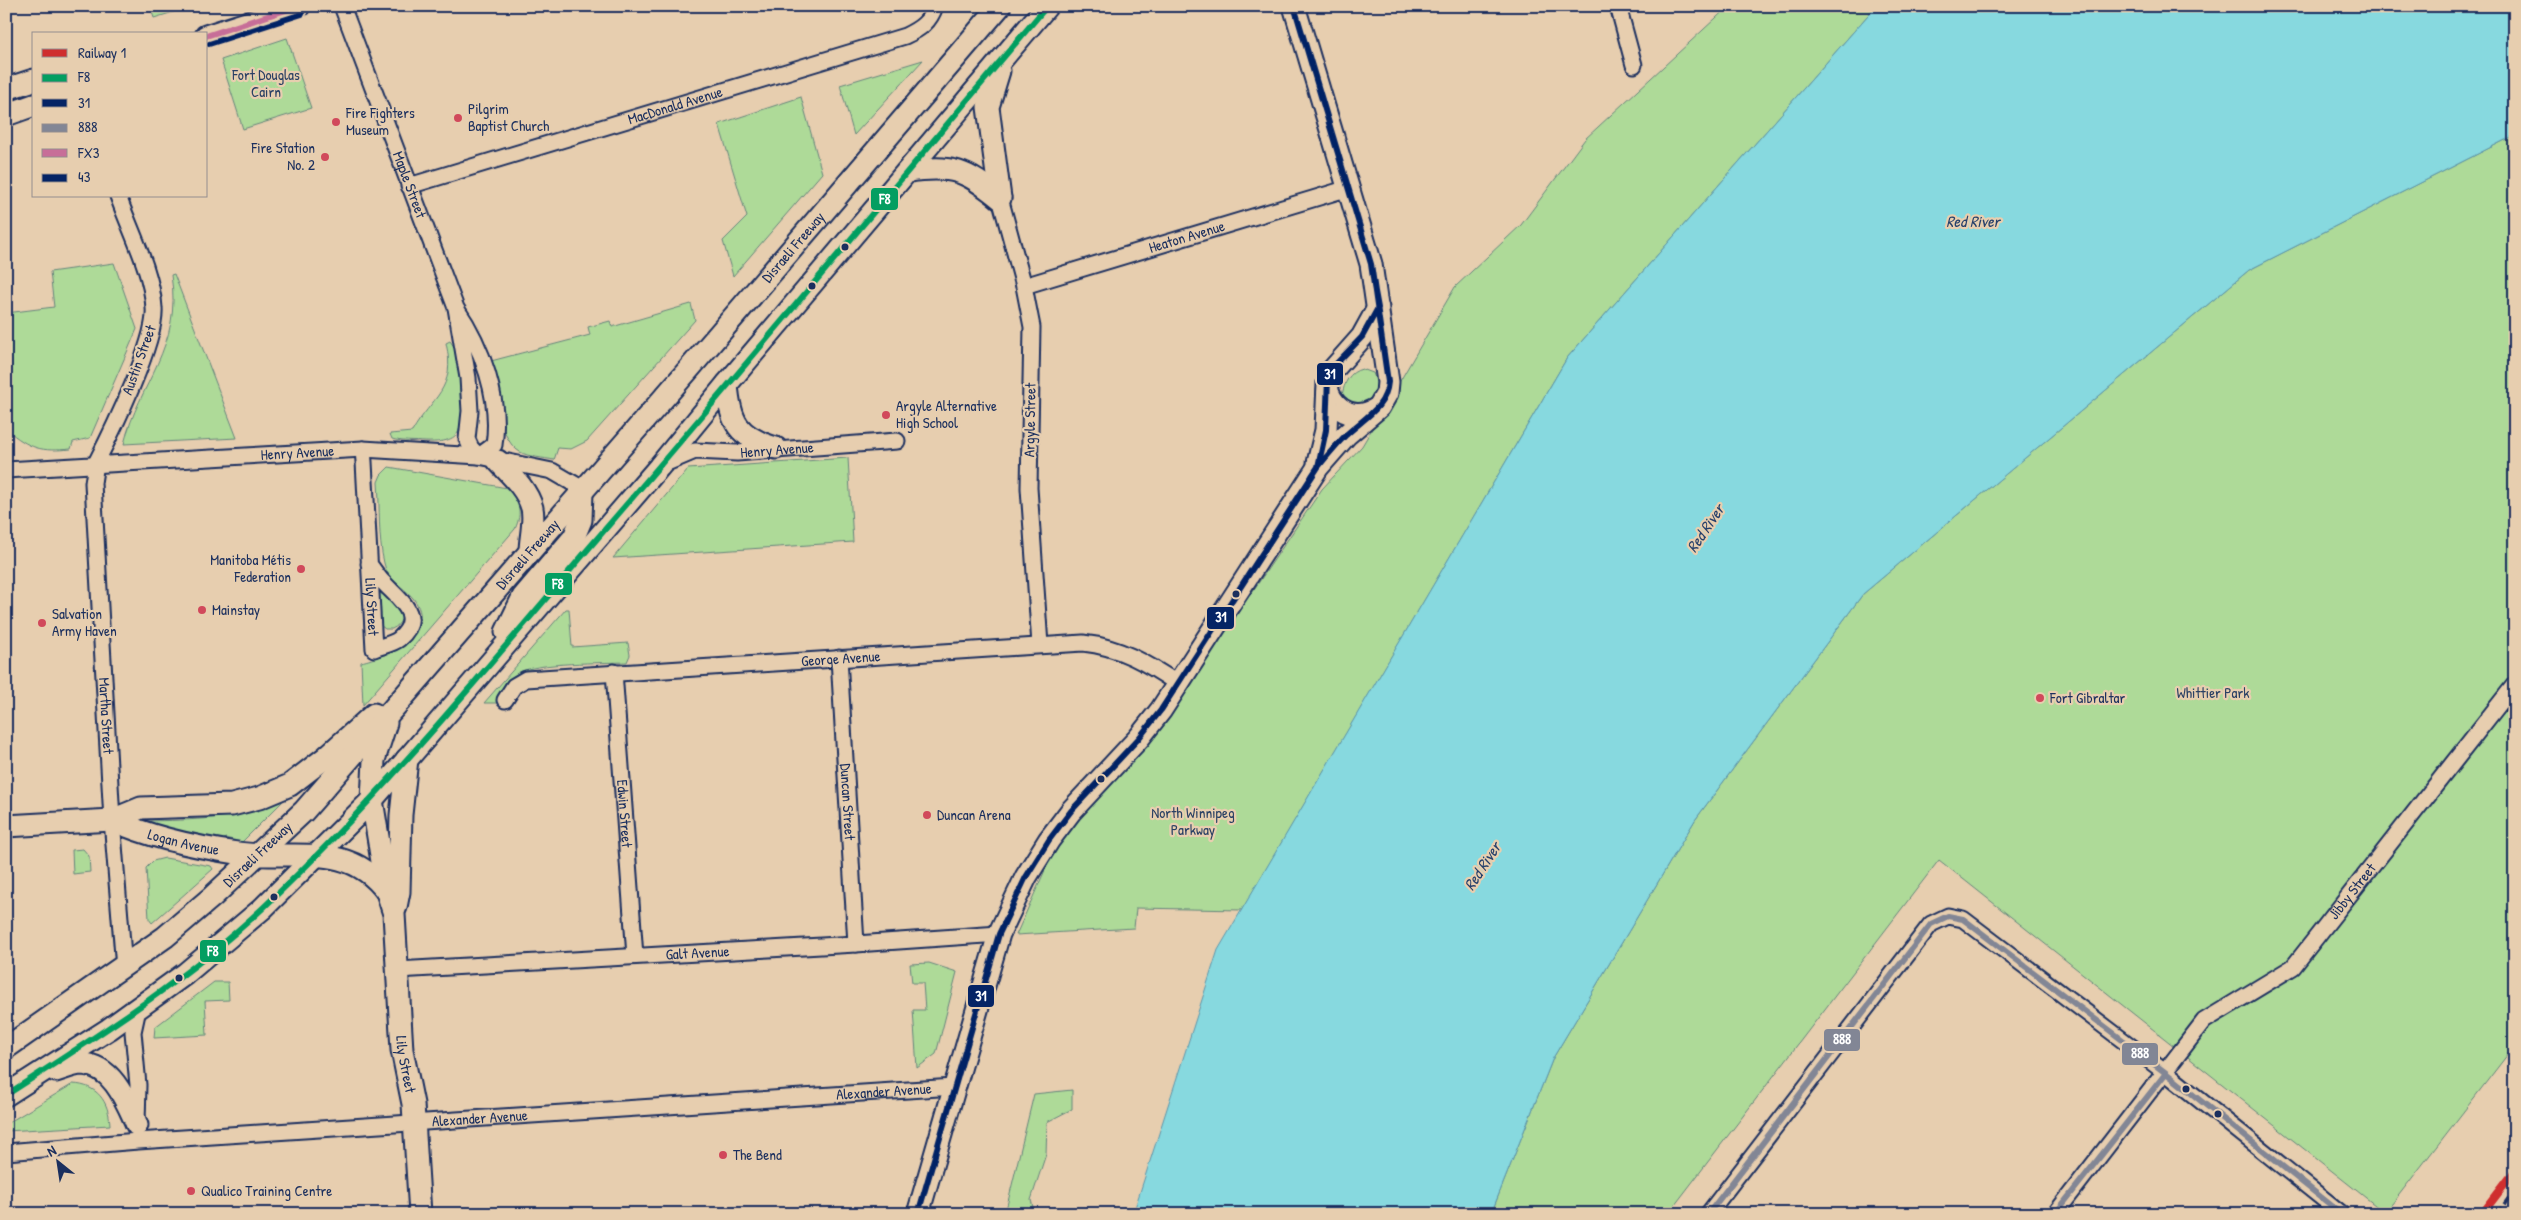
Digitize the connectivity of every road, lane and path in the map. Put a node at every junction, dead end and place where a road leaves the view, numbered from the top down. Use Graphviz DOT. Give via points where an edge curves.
graph roads {
  1 [pos="299,6"];
  2 [pos="342,6"];
  3 [pos="1000,6"];
  4 [pos="1047,6"];
  5 [pos="1294,6"];
  6 [pos="1618,6"];
  7 [pos="934,10"];
  8 [pos="208,35"];
  9 [pos="1002,61"];
  10 [pos="1634,65"];
  11 [pos="32,81"];
  12 [pos="6,89"];
  13 [pos="32,107"];
  14 [pos="6,115"];
  15 [pos="908,171"];
  16 [pos="409,186"];
  17 [pos="1349,188"];
  18 [pos="119,198"];
  19 [pos="1000,198"];
  20 [pos="1024,286"];
  21 [pos="456,308"];
  22 [pos="1378,308"];
  23 [pos="1342,359"];
  24 [pos="1387,376"];
  25 [pos="726,384"];
  26 [pos="1328,392"];
  27 [pos="1376,409"];
  28 [pos="897,441"];
  29 [pos="776,448"];
  30 [pos="363,449"];
  31 [pos="488,458"];
  32 [pos="96,463"];
  33 [pos="659,467"];
  34 [pos="1318,467"];
  35 [pos="6,470"];
  36 [pos="582,492"];
  37 [pos="530,551"];
  38 [pos="369,564"];
  39 [pos="449,645"];
  40 [pos="1040,645"];
  41 [pos="839,658"];
  42 [pos="493,659"];
  43 [pos="614,672"];
  44 [pos="1178,684"];
  45 [pos="2515,684"];
  46 [pos="505,700"];
  47 [pos="388,716"];
  48 [pos="407,759"];
  49 [pos="372,800"];
  50 [pos="112,820"];
  51 [pos="6,826"];
  52 [pos="257,855"];
  53 [pos="317,856"];
  54 [pos="387,892"];
  55 [pos="394,914"];
  56 [pos="999,934"];
  57 [pos="856,944"];
  58 [pos="635,956"];
  59 [pos="124,968"];
  60 [pos="397,970"];
  61 [pos="138,1008"];
  62 [pos="6,1048"];
  63 [pos="2166,1073"];
  64 [pos="36,1076"];
  65 [pos="954,1087"];
  66 [pos="6,1095"];
  67 [pos="414,1123"];
  68 [pos="138,1133"];
  69 [pos="6,1152"];
  70 [pos="420,1214"];
  71 [pos="918,1214"];
  72 [pos="1708,1214"];
  73 [pos="2055,1214"];
  74 [pos="2342,1214"];
  1 -- 8 [label="main road"];
  2 -- 16 [label="street, Maple Street"];
  3 -- 36 [label="main road, Disraeli Freeway"];
  4 -- 9 [label="main road"];
  5 -- 17 [label="main road"];
  6 -- 10 [label="street"];
  7 -- 16 [label="street, MacDonald Avenue" via="921,28 905,36"];
  9 -- 15 [label="main road"];
  9 -- 19 [label="main road" via="988,107"];
  11 -- 12 [label="main road"];
  13 -- 14 [label="main road"];
  15 -- 19 [label="main road" via="932,168 963,172"];
  15 -- 25 [label="main road"];
  16 -- 21 [label="street, Maple Street"];
  17 -- 20 [label="street, Heaton Avenue"];
  17 -- 22 [label="main road" via="1371,264"];
  18 -- 32 [label="street, Austin Street" via="151,290 154,318 150,340"];
  19 -- 20 [label="street, Argyle Street"];
  20 -- 40 [label="street, Argyle Street" via="1032,327 1029,488"];
  21 -- 31 [label="street, Maple Street" via="471,330 483,361 497,426"];
  21 -- 31 [label="street, Maple Street" via="468,378 470,411 467,439 471,448"];
  22 -- 23 [label="main road" via="1362,337"];
  22 -- 24 [label="main road"];
  23 -- 24 [label="main road" via="1359,354 1370,357 1382,366"];
  23 -- 26 [label="main road" via="1330,372"];
  24 -- 27 [label="main road" via="1387,393"];
  25 -- 29 [label="main road" via="730,413 738,428 750,438"];
  25 -- 33 [label="main road"];
  26 -- 27 [label="main road" via="1335,404 1347,413 1363,415"];
  26 -- 34 [label="main road" via="1326,430"];
  27 -- 34 [label="main road" via="1346,435"];
  28 -- 29 [label="street, Henry Avenue"];
  29 -- 33 [label="street, Henry Avenue" via="737,453 695,451"];
  30 -- 31 [label="street, Henry Avenue"];
  30 -- 32 [label="street, Henry Avenue"];
  30 -- 38 [label="street, Lily Street"];
  31 -- 36 [label="street, Henry Avenue" via="552,471"];
  31 -- 37 [label="main road" via="517,482 526,495 532,510"];
  32 -- 35 [label="street, Henry Avenue"];
  32 -- 50 [label="street, Martha Street" via="93,483 96,553"];
  33 -- 42 [label="main road"];
  34 -- 44 [label="main road"];
  36 -- 37 [label="main road, Disraeli Freeway"];
  36 -- 42 [label="main road" via="581,520 574,537 524,597"];
  37 -- 39 [label="main road, Disraeli Freeway"];
  38 -- 38 [label="street, Lily Street" via="372,611 374,649 399,639 408,626 410,612 404,601"];
  39 -- 47 [label="main road, Disraeli Freeway"];
  39 -- 50 [label="main road, Logan Avenue" via="326,758 290,786 232,805 141,808"];
  40 -- 41 [label="street, George Avenue"];
  40 -- 44 [label="street, George Avenue" via="1083,643 1114,648 1144,662"];
  41 -- 43 [label="street, George Avenue"];
  41 -- 57 [label="street, Duncan Street"];
  42 -- 48 [label="main road"];
  43 -- 46 [label="street, George Avenue" via="526,679 514,686"];
  43 -- 58 [label="street, Edwin Street"];
  44 -- 56 [label="main road" via="1139,738 1071,811 1049,840 1026,877"];
  45 -- 63 [label="street, Jibby Street" via="2293,967 2204,1021"];
  47 -- 49 [label="main road, Lily Street" via="374,760"];
  47 -- 52 [label="main road, Disraeli Freeway" via="304,811"];
  48 -- 49 [label="main road"];
  48 -- 55 [label="main road, Lily Street" via="401,815 400,892"];
  49 -- 53 [label="main road"];
  49 -- 54 [label="main road, Lily Street"];
  50 -- 51 [label="main road, Logan Avenue"];
  50 -- 52 [label="main road, Logan Avenue" via="136,830"];
  50 -- 59 [label="street, Martha Street"];
  52 -- 53 [label="main road, Logan Avenue"];
  52 -- 59 [label="main road, Disraeli Freeway" via="206,903"];
  53 -- 54 [label="main road, Logan Avenue" via="340,858 365,868"];
  53 -- 61 [label="main road" via="232,936"];
  54 -- 55 [label="main road, Lily Street"];
  55 -- 60 [label="main road, Lily Street"];
  56 -- 57 [label="street, Galt Avenue"];
  56 -- 65 [label="main road"];
  57 -- 58 [label="street, Galt Avenue"];
  58 -- 60 [label="street, Galt Avenue"];
  59 -- 62 [label="main road, Disraeli Freeway"];
  60 -- 67 [label="main road, Lily Street" via="402,1050"];
  61 -- 64 [label="main road"];
  61 -- 68 [label="street" via="133,1032"];
  63 -- 72 [label="street" via="1964,919 1948,916 1931,924"];
  63 -- 73 [label="street, Jibby Street"];
  63 -- 74 [label="street"];
  64 -- 66 [label="main road"];
  64 -- 68 [label="main road" via="82,1064 95,1068 122,1091"];
  65 -- 67 [label="street, Alexander Avenue"];
  65 -- 71 [label="main road"];
  67 -- 68 [label="street, Alexander Avenue"];
  67 -- 70 [label="main road, Lily Street"];
  68 -- 69 [label="street, Alexander Avenue"];
}
